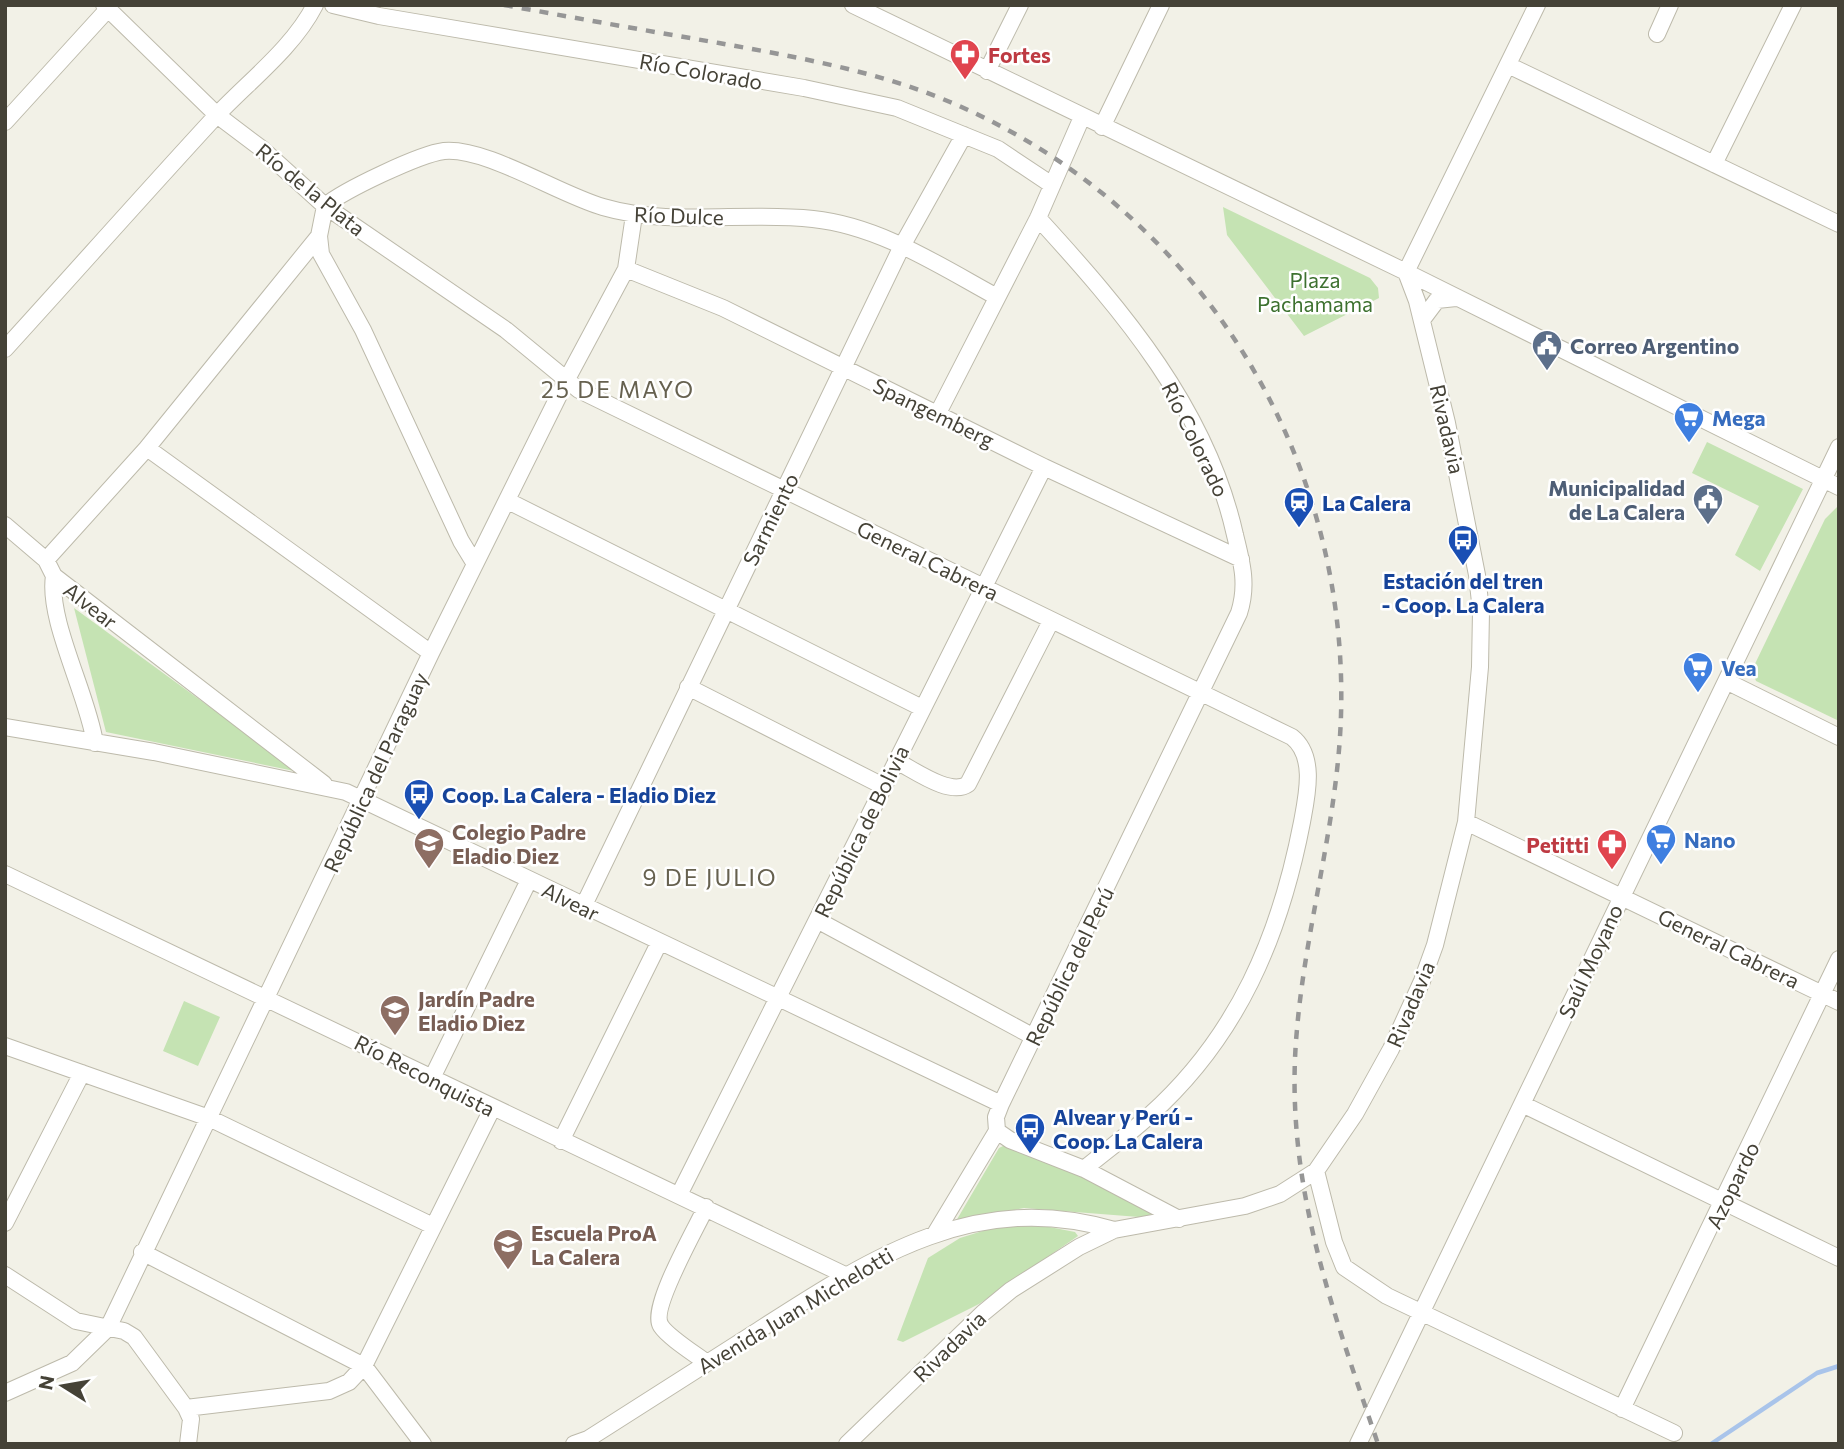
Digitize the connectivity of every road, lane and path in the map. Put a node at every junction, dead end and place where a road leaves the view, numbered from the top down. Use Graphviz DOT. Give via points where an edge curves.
graph roads {
  1 [pos="315,5"];
  2 [pos="333,5"];
  3 [pos="853,5"];
  4 [pos="1020,5"];
  5 [pos="1161,5"];
  6 [pos="1537,5"];
  7 [pos="1670,5"];
  8 [pos="1793,5"];
  9 [pos="106,7"];
  10 [pos="1657,34"];
  11 [pos="1508,65"];
  12 [pos="987,71"];
  13 [pos="217,115"];
  14 [pos="1082,117"];
  15 [pos="5,122"];
  16 [pos="1102,127"];
  17 [pos="964,135"];
  18 [pos="1714,164"];
  19 [pos="1052,185"];
  20 [pos="325,206"];
  21 [pos="634,215"];
  22 [pos="1038,218"];
  23 [pos="1839,224"];
  24 [pos="319,236"];
  25 [pos="902,246"];
  26 [pos="626,269"];
  27 [pos="1406,272"];
  28 [pos="997,297"];
  29 [pos="1456,298"];
  30 [pos="1422,320"];
  31 [pos="5,349"];
  32 [pos="843,367"];
  33 [pos="566,381"];
  34 [pos="938,413"];
  35 [pos="1839,447"];
  36 [pos="147,448"];
  37 [pos="1044,467"];
  38 [pos="1823,479"];
  39 [pos="1839,487"];
  40 [pos="784,489"];
  41 [pos="508,501"];
  42 [pos="5,525"];
  43 [pos="1241,559"];
  44 [pos="46,560"];
  45 [pos="475,565"];
  46 [pos="54,576"];
  47 [pos="983,587"];
  48 [pos="726,610"];
  49 [pos="1051,621"];
  50 [pos="431,653"];
  51 [pos="1728,682"];
  52 [pos="688,687"];
  53 [pos="1201,693"];
  54 [pos="922,708"];
  55 [pos="5,727"];
  56 [pos="1839,737"];
  57 [pos="96,743"];
  58 [pos="896,761"];
  59 [pos="884,786"];
  60 [pos="328,788"];
  61 [pos="362,800"];
  62 [pos="1466,822"];
  63 [pos="5,874"];
  64 [pos="529,880"];
  65 [pos="1621,895"];
  66 [pos="583,906"];
  67 [pos="817,920"];
  68 [pos="659,943"];
  69 [pos="1839,959"];
  70 [pos="1822,993"];
  71 [pos="267,998"];
  72 [pos="778,1000"];
  73 [pos="1839,1002"];
  74 [pos="1034,1037"];
  75 [pos="5,1046"];
  76 [pos="82,1073"];
  77 [pos="432,1078"];
  78 [pos="1001,1104"];
  79 [pos="1522,1104"];
  80 [pos="492,1109"];
  81 [pos="209,1118"];
  82 [pos="998,1131"];
  83 [pos="561,1141"];
  84 [pos="1084,1169"];
  85 [pos="1316,1171"];
  86 [pos="679,1195"];
  87 [pos="1724,1202"];
  88 [pos="706,1208"];
  89 [pos="1178,1219"];
  90 [pos="5,1223"];
  91 [pos="433,1226"];
  92 [pos="1114,1230"];
  93 [pos="935,1234"];
  94 [pos="142,1252"];
  95 [pos="1839,1258"];
  96 [pos="5,1275"];
  97 [pos="845,1275"];
  98 [pos="1422,1312"];
  99 [pos="108,1328"];
  100 [pos="707,1363"];
  101 [pos="364,1366"];
  102 [pos="5,1393"];
  103 [pos="186,1408"];
  104 [pos="1622,1409"];
  105 [pos="1674,1433"];
  106 [pos="188,1444"];
  107 [pos="423,1444"];
  108 [pos="575,1444"];
  109 [pos="847,1444"];
  110 [pos="1358,1444"];
  1 -- 13 [label="street"];
  2 -- 17 [label="street, Río Colorado" via="817,91 897,108"];
  3 -- 12 [label="street"];
  4 -- 12 [label="street"];
  5 -- 16 [label="street"];
  6 -- 11 [label="street"];
  7 -- 10 [label="street"];
  8 -- 18 [label="street"];
  9 -- 13 [label="street, Río de la Plata"];
  9 -- 15 [label="street"];
  11 -- 18 [label="street"];
  11 -- 27 [label="street"];
  12 -- 14 [label="street"];
  13 -- 20 [label="street, Río de la Plata"];
  13 -- 31 [label="street"];
  14 -- 16 [label="street"];
  14 -- 19 [label="street"];
  16 -- 27 [label="street"];
  17 -- 19 [label="street, Río Colorado" via="998,149"];
  17 -- 25 [label="street, Sarmiento"];
  18 -- 23 [label="street"];
  19 -- 22 [label="street"];
  20 -- 21 [label="street, Río Dulce" via="343,193 446,151 485,159 601,207"];
  20 -- 24 [label="street"];
  20 -- 33 [label="street, Río de la Plata" via="506,331"];
  21 -- 25 [label="street, Río Dulce" via="813,219 857,228"];
  21 -- 26 [label="street, República del Paraguay"];
  22 -- 28 [label="street"];
  22 -- 43 [label="street, Río Colorado" via="1138,334 1180,397 1227,497"];
  24 -- 36 [label="street"];
  24 -- 45 [label="street" via="321,254 363,330"];
  25 -- 28 [label="street, Río Dulce"];
  25 -- 32 [label="street, Sarmiento"];
  26 -- 32 [label="street, Spangemberg" via="723,308"];
  26 -- 33 [label="street, República del Paraguay"];
  27 -- 29 [label="street"];
  27 -- 30 [label="street, Rivadavia"];
  28 -- 34 [label="street"];
  29 -- 30 [label="street" via="1437,300"];
  29 -- 38 [label="street"];
  30 -- 62 [label="street, Rivadavia" via="1464,496 1480,611 1480,667"];
  32 -- 34 [label="street, Spangemberg"];
  32 -- 40 [label="street, Sarmiento"];
  33 -- 40 [label="street, General Cabrera"];
  33 -- 41 [label="street, República del Paraguay"];
  34 -- 37 [label="street, Spangemberg"];
  35 -- 38 [label="street, Saúl Moyano"];
  36 -- 44 [label="street"];
  36 -- 50 [label="street"];
  37 -- 43 [label="street, Spangemberg"];
  37 -- 47 [label="street, República de Bolivia"];
  38 -- 39 [label="street"];
  38 -- 51 [label="street, Saúl Moyano"];
  40 -- 47 [label="street, General Cabrera"];
  40 -- 48 [label="street, Sarmiento"];
  41 -- 45 [label="street, República del Paraguay"];
  41 -- 48 [label="street"];
  42 -- 44 [label="street, Alvear"];
  43 -- 53 [label="street, Río Colorado" via="1246,585 1243,600"];
  44 -- 46 [label="street, Alvear"];
  45 -- 50 [label="street, República del Paraguay"];
  46 -- 57 [label="street" via="54,601"];
  46 -- 60 [label="street, Alvear"];
  47 -- 49 [label="street, General Cabrera"];
  47 -- 54 [label="street, República de Bolivia"];
  48 -- 52 [label="street, Sarmiento"];
  48 -- 54 [label="street"];
  49 -- 53 [label="street, General Cabrera"];
  49 -- 58 [label="street" via="968,784 950,787"];
  50 -- 61 [label="street, República del Paraguay"];
  51 -- 56 [label="street"];
  51 -- 65 [label="street, Saúl Moyano"];
  52 -- 59 [label="street"];
  52 -- 66 [label="street, Sarmiento"];
  53 -- 74 [label="street, República del Perú"];
  53 -- 84 [label="street, General Cabrera" via="1292,737 1306,754 1306,798 1282,911 1261,966 1231,1019 1192,1071 1151,1114"];
  54 -- 58 [label="street, República de Bolivia"];
  55 -- 57 [label="street"];
  57 -- 60 [label="street"];
  58 -- 59 [label="street, República de Bolivia"];
  59 -- 67 [label="street, República de Bolivia"];
  60 -- 61 [label="street, Alvear"];
  61 -- 64 [label="street, Alvear"];
  61 -- 71 [label="street, República del Paraguay"];
  62 -- 65 [label="street, General Cabrera"];
  62 -- 85 [label="street, Rivadavia" via="1435,945 1406,1018 1355,1114"];
  63 -- 71 [label="street, Río Reconquista"];
  64 -- 66 [label="street, Alvear"];
  64 -- 77 [label="street"];
  65 -- 70 [label="street, General Cabrera"];
  65 -- 79 [label="street, Saúl Moyano"];
  66 -- 68 [label="street, Alvear"];
  67 -- 72 [label="street, República de Bolivia"];
  67 -- 74 [label="street"];
  68 -- 72 [label="street, Alvear"];
  68 -- 83 [label="street"];
  69 -- 70 [label="street, Azopardo"];
  70 -- 73 [label="street, General Cabrera"];
  70 -- 87 [label="street, Azopardo"];
  71 -- 77 [label="street, Río Reconquista"];
  71 -- 81 [label="street, República del Paraguay"];
  72 -- 78 [label="street, Alvear"];
  72 -- 86 [label="street, República de Bolivia"];
  74 -- 78 [label="street, República del Perú"];
  75 -- 76 [label="street"];
  76 -- 81 [label="street"];
  76 -- 90 [label="street"];
  77 -- 80 [label="street, Río Reconquista"];
  78 -- 82 [label="street, República del Perú" via="996,1117"];
  79 -- 87 [label="street"];
  79 -- 98 [label="street, Saúl Moyano"];
  80 -- 83 [label="street, Río Reconquista"];
  80 -- 91 [label="street"];
  81 -- 91 [label="street"];
  81 -- 94 [label="street, República del Paraguay"];
  82 -- 84 [label="street"];
  82 -- 93 [label="street, República del Perú"];
  83 -- 86 [label="street, Río Reconquista"];
  84 -- 89 [label="street"];
  85 -- 89 [label="street, Rivadavia" via="1266,1200"];
  85 -- 98 [label="street" via="1344,1267"];
  86 -- 88 [label="street, Río Reconquista"];
  87 -- 95 [label="street"];
  87 -- 104 [label="street, Azopardo"];
  88 -- 97 [label="street, Río Reconquista"];
  88 -- 100 [label="street" via="657,1316 661,1326"];
  89 -- 92 [label="street, Rivadavia"];
  91 -- 101 [label="street"];
  92 -- 93 [label="street, Avenida Juan Michelotti" via="1082,1221 1027,1216"];
  92 -- 109 [label="street, Rivadavia" via="1079,1247 1002,1298"];
  93 -- 97 [label="street, Avenida Juan Michelotti"];
  94 -- 99 [label="street, República del Paraguay"];
  94 -- 101 [label="street"];
  96 -- 99 [label="street" via="76,1321"];
  97 -- 100 [label="street, Avenida Juan Michelotti"];
  98 -- 104 [label="street"];
  98 -- 110 [label="street, Saúl Moyano"];
  99 -- 102 [label="street" via="72,1363"];
  99 -- 103 [label="street" via="134,1337"];
  100 -- 108 [label="street, Avenida Juan Michelotti"];
  101 -- 103 [label="street" via="349,1382 329,1391"];
  101 -- 107 [label="street"];
  103 -- 106 [label="street" via="191,1419"];
  104 -- 105 [label="street"];
}
